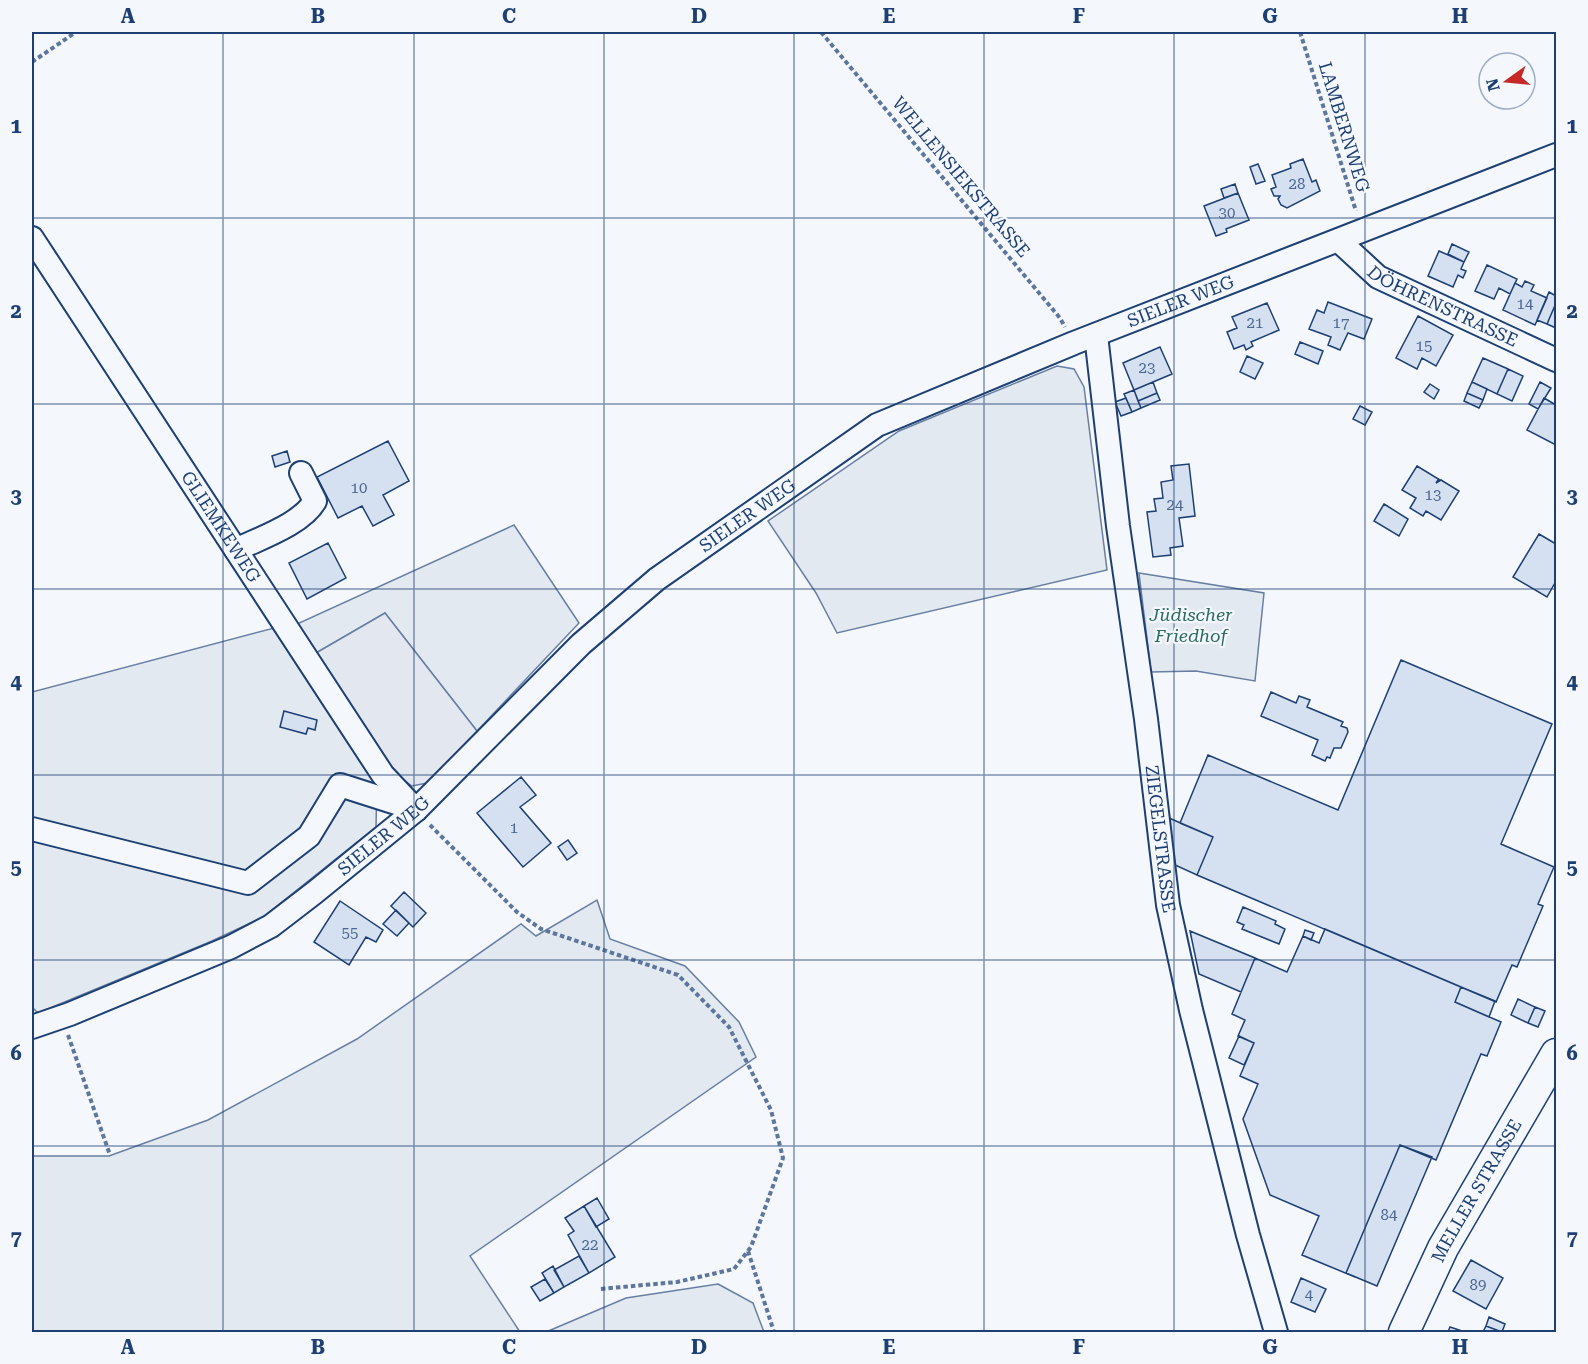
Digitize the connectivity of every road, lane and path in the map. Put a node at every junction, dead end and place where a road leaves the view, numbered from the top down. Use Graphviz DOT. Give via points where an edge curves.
graph roads {
  1 [pos="76,32"];
  2 [pos="821,32"];
  3 [pos="1300,32"];
  4 [pos="32,62"];
  5 [pos="1557,155"];
  6 [pos="1363,231"];
  7 [pos="32,238"];
  8 [pos="1340,241"];
  9 [pos="1096,335"];
  10 [pos="1074,344"];
  11 [pos="1557,360"];
  12 [pos="301,473"];
  13 [pos="237,550"];
  14 [pos="416,810"];
  15 [pos="32,829"];
  16 [pos="62,1017"];
  17 [pos="32,1027"];
  18 [pos="1557,1054"];
  19 [pos="110,1155"];
  20 [pos="748,1251"];
  21 [pos="600,1289"];
  22 [pos="774,1332"];
  23 [pos="1276,1332"];
  24 [pos="1404,1332"];
  1 -- 4 [label="path"];
  2 -- 10 [label="path, WELLENSIEKSTRASSE" via="1060,318"];
  3 -- 6 [label="path, LAMBERNWEG"];
  5 -- 6 [label="street, SIELER WEG"];
  6 -- 8 [label="street, SIELER WEG"];
  7 -- 13 [label="street, GLIEMKEWEG"];
  8 -- 9 [label="street, SIELER WEG"];
  8 -- 11 [label="street, DÖHRENSTRASSE" via="1378,277"];
  9 -- 10 [label="street, SIELER WEG"];
  9 -- 23 [label="street, ZIEGELSTRASSE" via="1168,904 1193,1022"];
  10 -- 14 [label="street, SIELER WEG" via="877,426 657,579 581,644"];
  12 -- 13 [label="street" via="315,501 309,510"];
  13 -- 14 [label="street, GLIEMKEWEG" via="383,775"];
  14 -- 15 [label="street" via="340,785 309,836 248,883"];
  14 -- 16 [label="street, SIELER WEG" via="271,926 231,947"];
  14 -- 20 [label="path" via="517,912 541,929 678,975 729,1027 771,1110 783,1158"];
  16 -- 17 [label="street, SIELER WEG"];
  16 -- 19 [label="path"];
  18 -- 24 [label="main road, MELLER STRASSE" via="1443,1248"];
  20 -- 21 [label="path" via="734,1269 677,1282"];
  20 -- 22 [label="path"];
}
